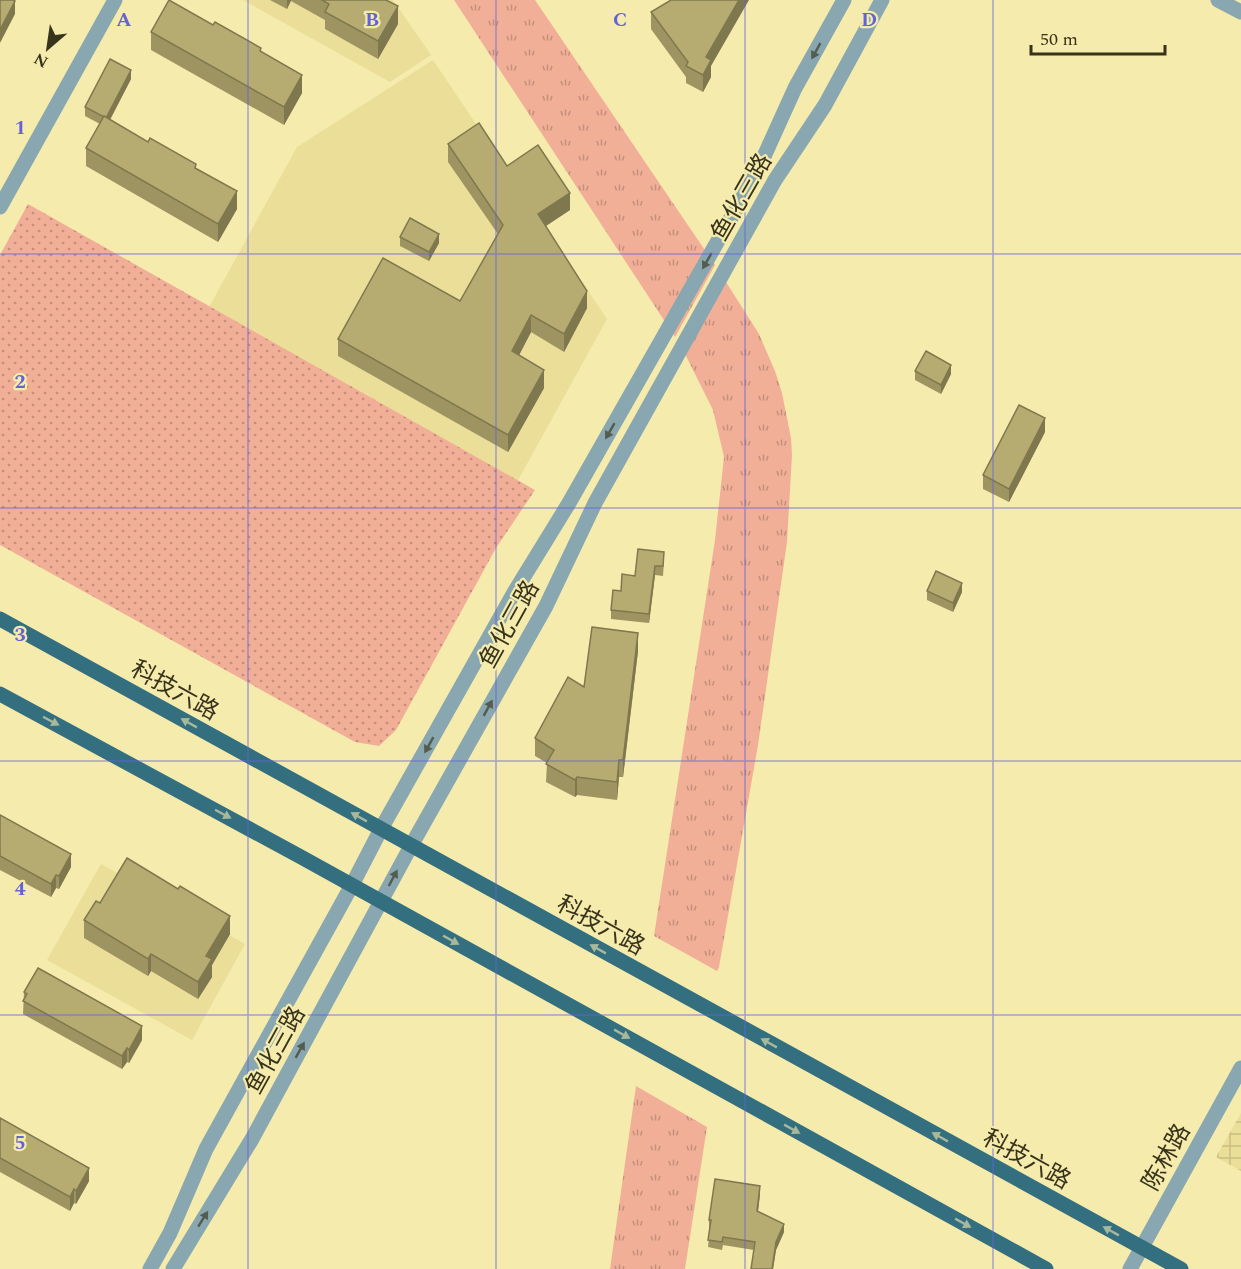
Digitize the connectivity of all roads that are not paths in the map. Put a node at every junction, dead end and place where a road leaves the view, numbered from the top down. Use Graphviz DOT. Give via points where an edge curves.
graph roads {
  1 [pos="115,0"];
  2 [pos="844,0"];
  3 [pos="882,0"];
  4 [pos="1218,0"];
  5 [pos="1241,12"];
  6 [pos="0,207"];
  7 [pos="0,620"];
  8 [pos="0,693"];
  9 [pos="381,829"];
  10 [pos="411,846"];
  11 [pos="352,885"];
  12 [pos="381,902"];
  13 [pos="1241,1068"];
  14 [pos="1142,1247"];
  15 [pos="150,1269"];
  16 [pos="173,1269"];
  17 [pos="1046,1269"];
  18 [pos="1130,1269"];
  19 [pos="1181,1269"];
  1 -- 6 [label="street"];
  2 -- 9 [label="street, 鱼化三路, one-way" via="795,88 757,172"];
  10 -- 3 [label="street, 鱼化三路, one-way" via="546,606 595,503 775,180 825,105"];
  4 -- 5 [label="street"];
  9 -- 7 [label="main road, 科技六路, one-way"];
  8 -- 11 [label="main road, one-way"];
  9 -- 10 [label="main road, 科技六路"];
  9 -- 11 [label="street, 鱼化三路"];
  12 -- 10 [label="street, 鱼化三路, one-way"];
  14 -- 10 [label="main road, 科技六路, one-way"];
  11 -- 12 [label="main road"];
  11 -- 15 [label="street, 鱼化三路" via="206,1149"];
  16 -- 12 [label="street, 鱼化三路, one-way" via="252,1139"];
  12 -- 17 [label="main road, one-way"];
  13 -- 14 [label="street, 陈林路"];
  14 -- 18 [label="street, 陈林路"];
  14 -- 19 [label="main road, 科技六路"];
}
